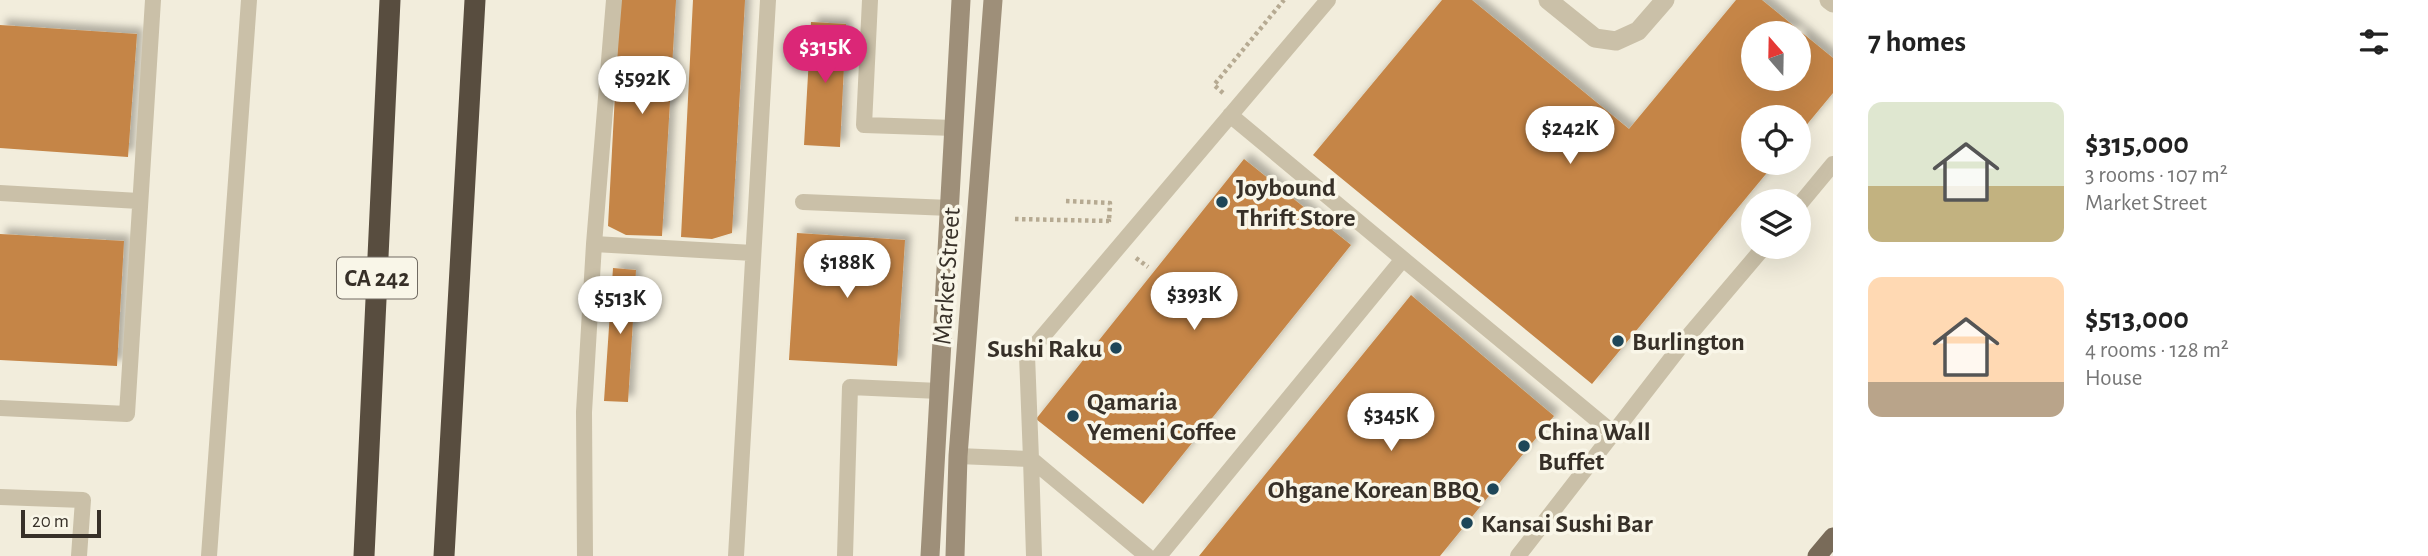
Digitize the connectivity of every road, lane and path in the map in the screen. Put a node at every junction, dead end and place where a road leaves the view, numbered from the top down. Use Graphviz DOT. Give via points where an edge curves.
graph roads {
  1 [pos="153,0"];
  2 [pos="249,0"];
  3 [pos="390,0"];
  4 [pos="475,0"];
  5 [pos="614,0"];
  6 [pos="768,0"];
  7 [pos="870,0"];
  8 [pos="961,0"];
  9 [pos="993,0"];
  10 [pos="1284,0"];
  11 [pos="1328,0"];
  12 [pos="1548,0"];
  13 [pos="1665,0"];
  14 [pos="1829,0"];
  15 [pos="1833,4"];
  16 [pos="1234,110"];
  17 [pos="954,128"];
  18 [pos="1833,164"];
  19 [pos="1811,191"];
  20 [pos="0,193"];
  21 [pos="139,201"];
  22 [pos="1066,201"];
  23 [pos="803,202"];
  24 [pos="950,208"];
  25 [pos="1015,219"];
  26 [pos="1109,221"];
  27 [pos="594,244"];
  28 [pos="1121,244"];
  29 [pos="753,253"];
  30 [pos="1403,259"];
  31 [pos="1754,259"];
  32 [pos="1147,267"];
  33 [pos="939,391"];
  34 [pos="0,408"];
  35 [pos="1613,433"];
  36 [pos="958,457"];
  37 [pos="1031,459"];
  38 [pos="0,497"];
  39 [pos="1833,537"];
  40 [pos="79,556"];
  41 [pos="209,556"];
  42 [pos="364,556"];
  43 [pos="444,556"];
  44 [pos="585,556"];
  45 [pos="736,556"];
  46 [pos="845,556"];
  47 [pos="930,556"];
  48 [pos="955,556"];
  49 [pos="1034,556"];
  50 [pos="1147,556"];
  51 [pos="1159,556"];
  52 [pos="1518,556"];
  53 [pos="1817,556"];
  1 -- 21 [label="lane"];
  2 -- 41 [label="lane"];
  3 -- 42 [label="highway, CA 242"];
  4 -- 43 [label="highway"];
  5 -- 27 [label="lane"];
  6 -- 29 [label="lane"];
  7 -- 17 [label="lane" via="864,125"];
  8 -- 17 [label="main road, Market Street"];
  9 -- 36 [label="main road, Market Street"];
  10 -- 16 [label="path" via="1214,85"];
  11 -- 16 [label="lane"];
  12 -- 13 [label="street" via="1595,38 1616,41 1638,31"];
  14 -- 15 [label="street"];
  16 -- 28 [label="lane"];
  16 -- 30 [label="lane"];
  17 -- 24 [label="main road, Market Street"];
  18 -- 19 [label="lane"];
  20 -- 21 [label="lane"];
  21 -- 34 [label="lane" via="127,414"];
  22 -- 26 [label="path" via="1110,203"];
  23 -- 24 [label="lane"];
  24 -- 33 [label="main road, Market Street"];
  25 -- 26 [label="path"];
  26 -- 28 [label="path" via="1108,235"];
  27 -- 29 [label="lane"];
  27 -- 44 [label="lane" via="584,412"];
  28 -- 32 [label="path"];
  28 -- 37 [label="lane" via="1027,355"];
  29 -- 45 [label="lane"];
  30 -- 35 [label="lane"];
  30 -- 51 [label="lane"];
  31 -- 35 [label="lane"];
  33 -- 46 [label="lane" via="850,387"];
  33 -- 47 [label="main road, Market Street"];
  35 -- 52 [label="lane"];
  36 -- 37 [label="lane"];
  36 -- 48 [label="main road, Market Street"];
  37 -- 49 [label="lane"];
  37 -- 50 [label="lane"];
  38 -- 40 [label="lane" via="83,500"];
  39 -- 53 [label="main road"];
}
